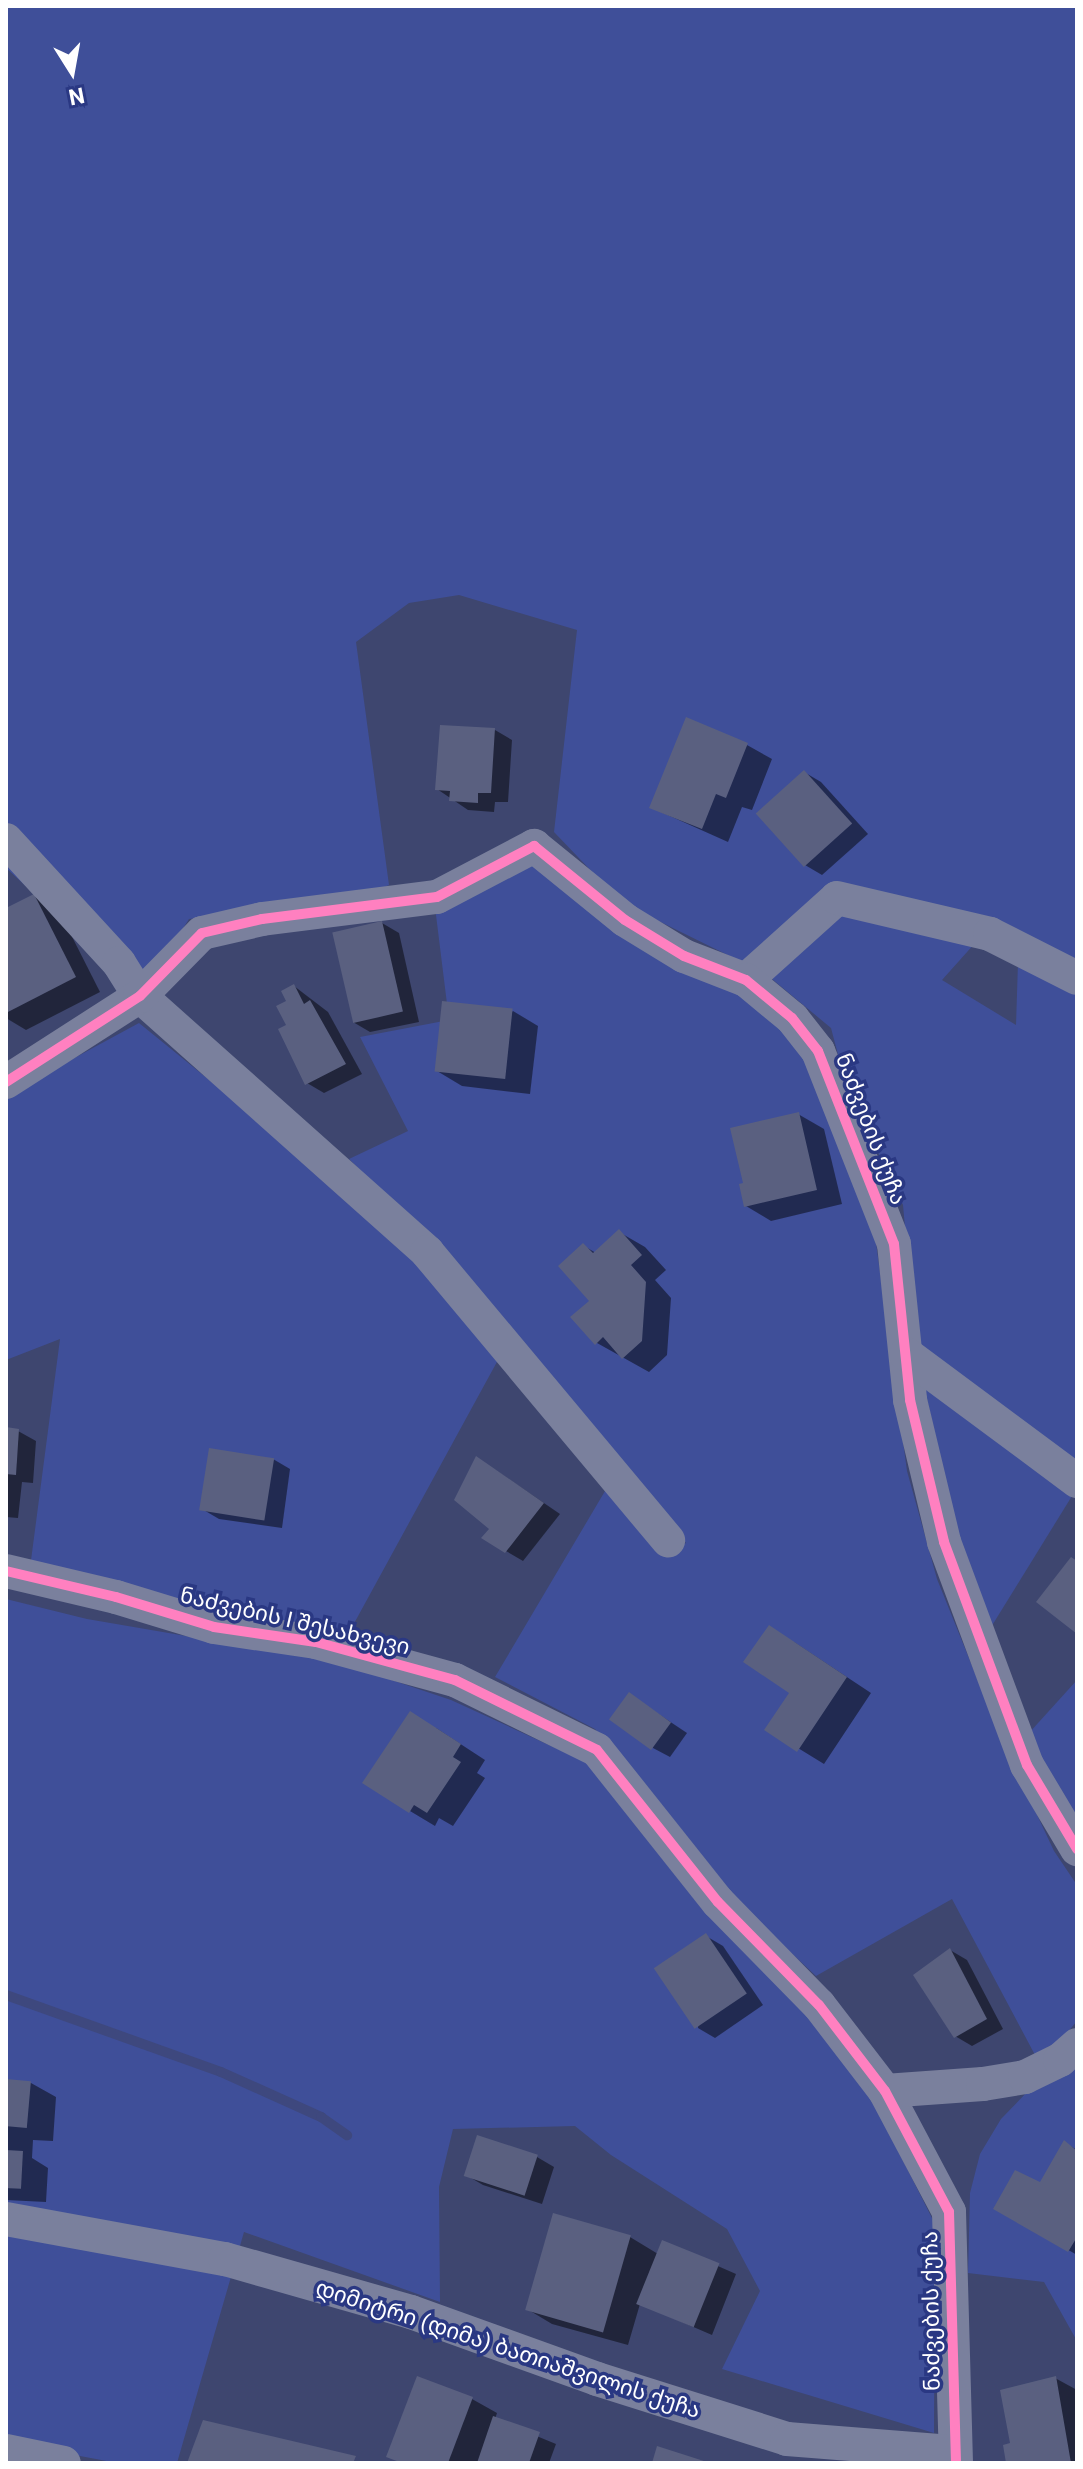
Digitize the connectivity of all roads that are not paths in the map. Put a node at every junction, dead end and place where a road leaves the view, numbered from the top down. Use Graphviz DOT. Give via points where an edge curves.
graph roads {
  1 [pos="6,840"];
  2 [pos="1077,978"];
  3 [pos="746,980"];
  4 [pos="140,996"];
  5 [pos="6,1082"];
  6 [pos="906,1354"];
  7 [pos="1077,1481"];
  8 [pos="668,1540"];
  9 [pos="6,1571"];
  10 [pos="1077,1849"];
  11 [pos="1077,2045"];
  12 [pos="885,2091"];
  13 [pos="6,2219"];
  14 [pos="6,2451"];
  15 [pos="955,2457"];
  16 [pos="64,2463"];
  1 -- 4 [label="street" via="119,963"];
  2 -- 3 [label="street" via="990,934 837,898"];
  3 -- 4 [label="street, ნაძვების ქუჩა" via="684,956 625,920 534,846 437,897 262,919 202,933"];
  3 -- 6 [label="street, ნაძვების ქუჩა" via="792,1018 818,1051 894,1244"];
  4 -- 5 [label="street, ნაძვების ქუჩა"];
  4 -- 8 [label="street" via="427,1252"];
  6 -- 7 [label="street"];
  6 -- 10 [label="street, ნაძვების ქუჩა" via="910,1400 944,1542 1027,1765"];
  9 -- 12 [label="street, ნაძვების I შესახვევი" via="214,1627 316,1642 455,1680 597,1750 718,1902 819,2005"];
  11 -- 12 [label="street" via="1025,2077"];
  12 -- 15 [label="street, ნაძვების ქუჩა" via="949,2212"];
  13 -- 15 [label="street, დიმიტრი (დიმა) ბათიაშვილის ქუჩა" via="253,2267 411,2312 787,2439"];
  14 -- 16 [label="street"];
}
